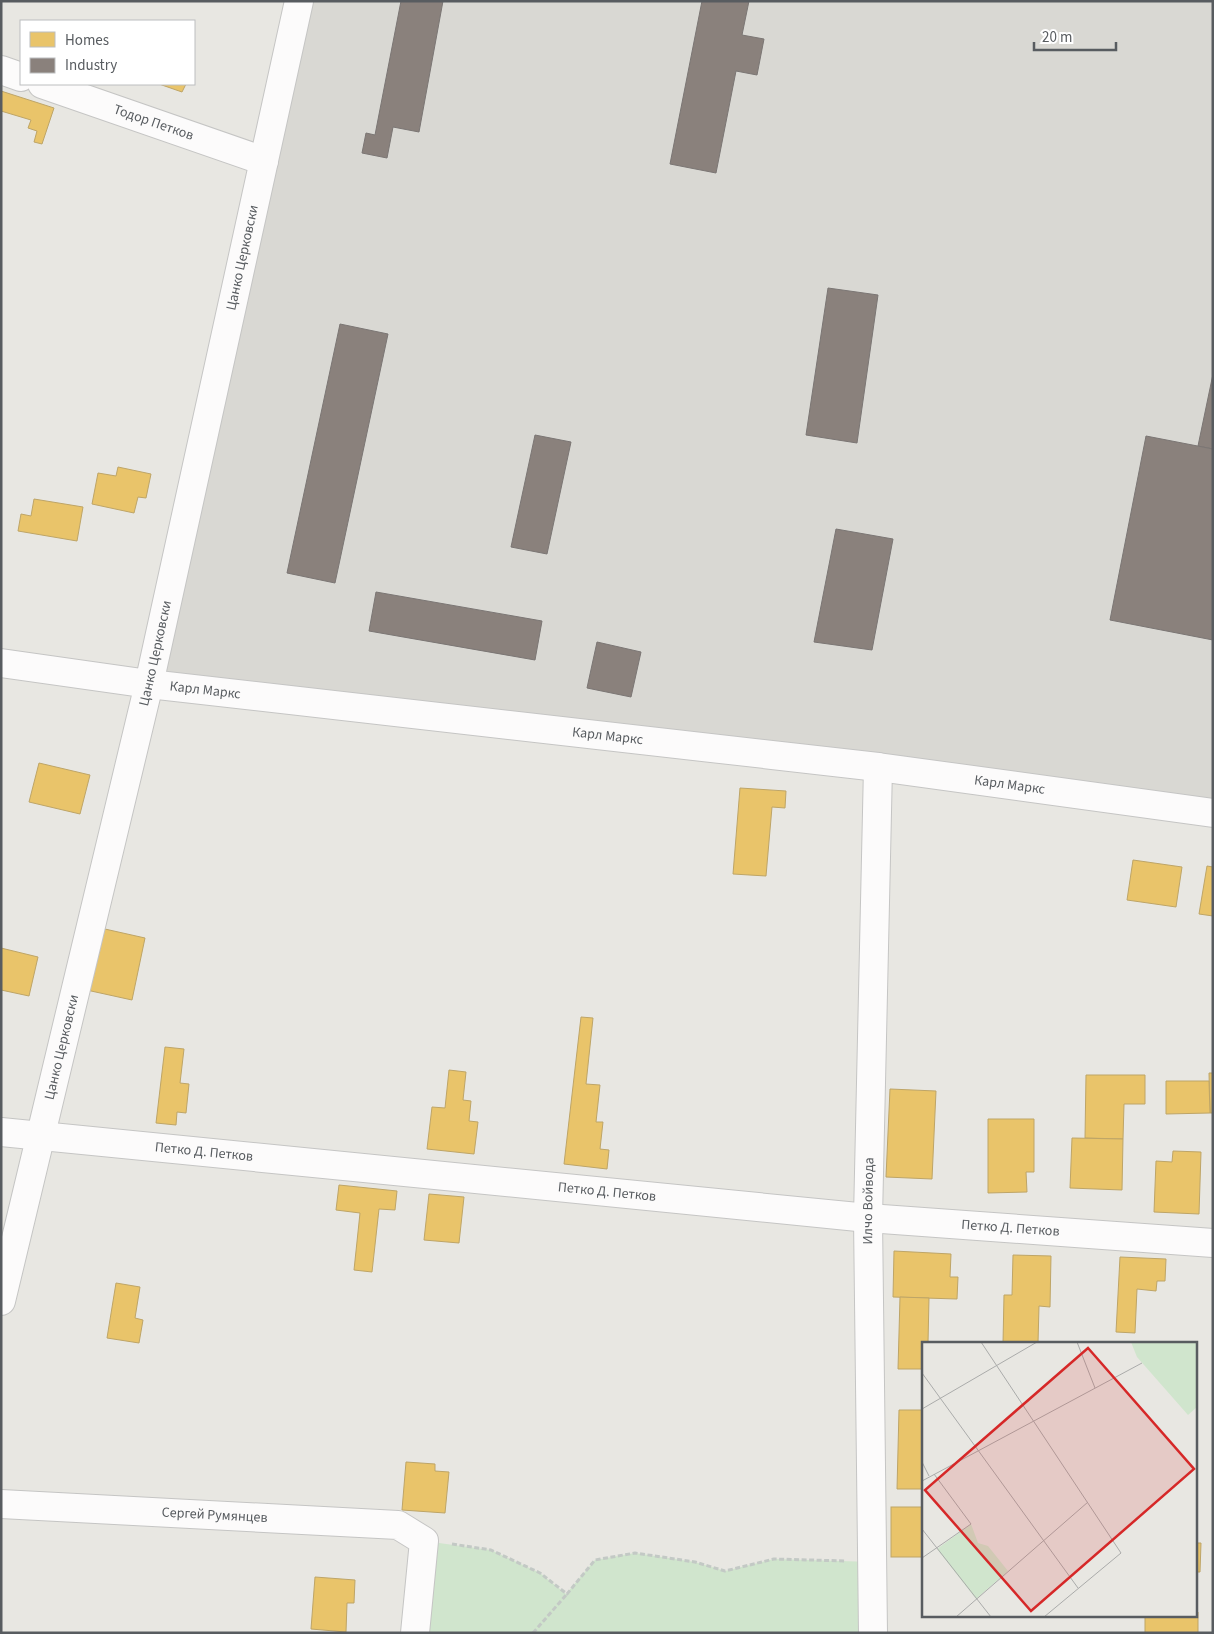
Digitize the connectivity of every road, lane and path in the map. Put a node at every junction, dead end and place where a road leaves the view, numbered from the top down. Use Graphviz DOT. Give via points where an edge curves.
graph roads {
  1 [pos="299,1"];
  2 [pos="1,70"];
  3 [pos="20,76"];
  4 [pos="45,85"];
  5 [pos="264,161"];
  6 [pos="1,663"];
  7 [pos="149,684"];
  8 [pos="878,767"];
  9 [pos="1213,813"];
  10 [pos="1,1132"];
  11 [pos="40,1135"];
  12 [pos="868,1218"];
  13 [pos="1213,1243"];
  14 [pos="1,1301"];
  15 [pos="1,1504"];
  16 [pos="424,1541"];
  17 [pos="873,1562"];
  18 [pos="567,1594"];
  19 [pos="415,1633"];
  20 [pos="533,1633"];
  21 [pos="873,1633"];
  1 -- 5 [label="street, Цанко Церковски"];
  2 -- 3 [label="street"];
  4 -- 5 [label="street, Тодор Петков"];
  5 -- 7 [label="street, Цанко Церковски"];
  6 -- 7 [label="street, Карл Маркс"];
  7 -- 8 [label="street, Карл Маркс"];
  7 -- 11 [label="street, Цанко Церковски"];
  8 -- 9 [label="street, Карл Маркс"];
  8 -- 12 [label="street, Илчо Войвода"];
  10 -- 11 [label="street, Петко Д. Петков"];
  11 -- 12 [label="street, Петко Д. Петков"];
  11 -- 14 [label="street, Цанко Церковски"];
  12 -- 13 [label="street, Петко Д. Петков"];
  12 -- 17 [label="street, Илчо Войвода"];
  15 -- 16 [label="street, Сергей Румянцев" via="398,1525"];
  16 -- 18 [label="path" via="491,1550 540,1573"];
  16 -- 19 [label="street"];
  17 -- 18 [label="path" via="774,1559 725,1571 694,1562 635,1553 595,1560"];
  17 -- 21 [label="street, Илчо Войвода"];
  18 -- 20 [label="path"];
}
